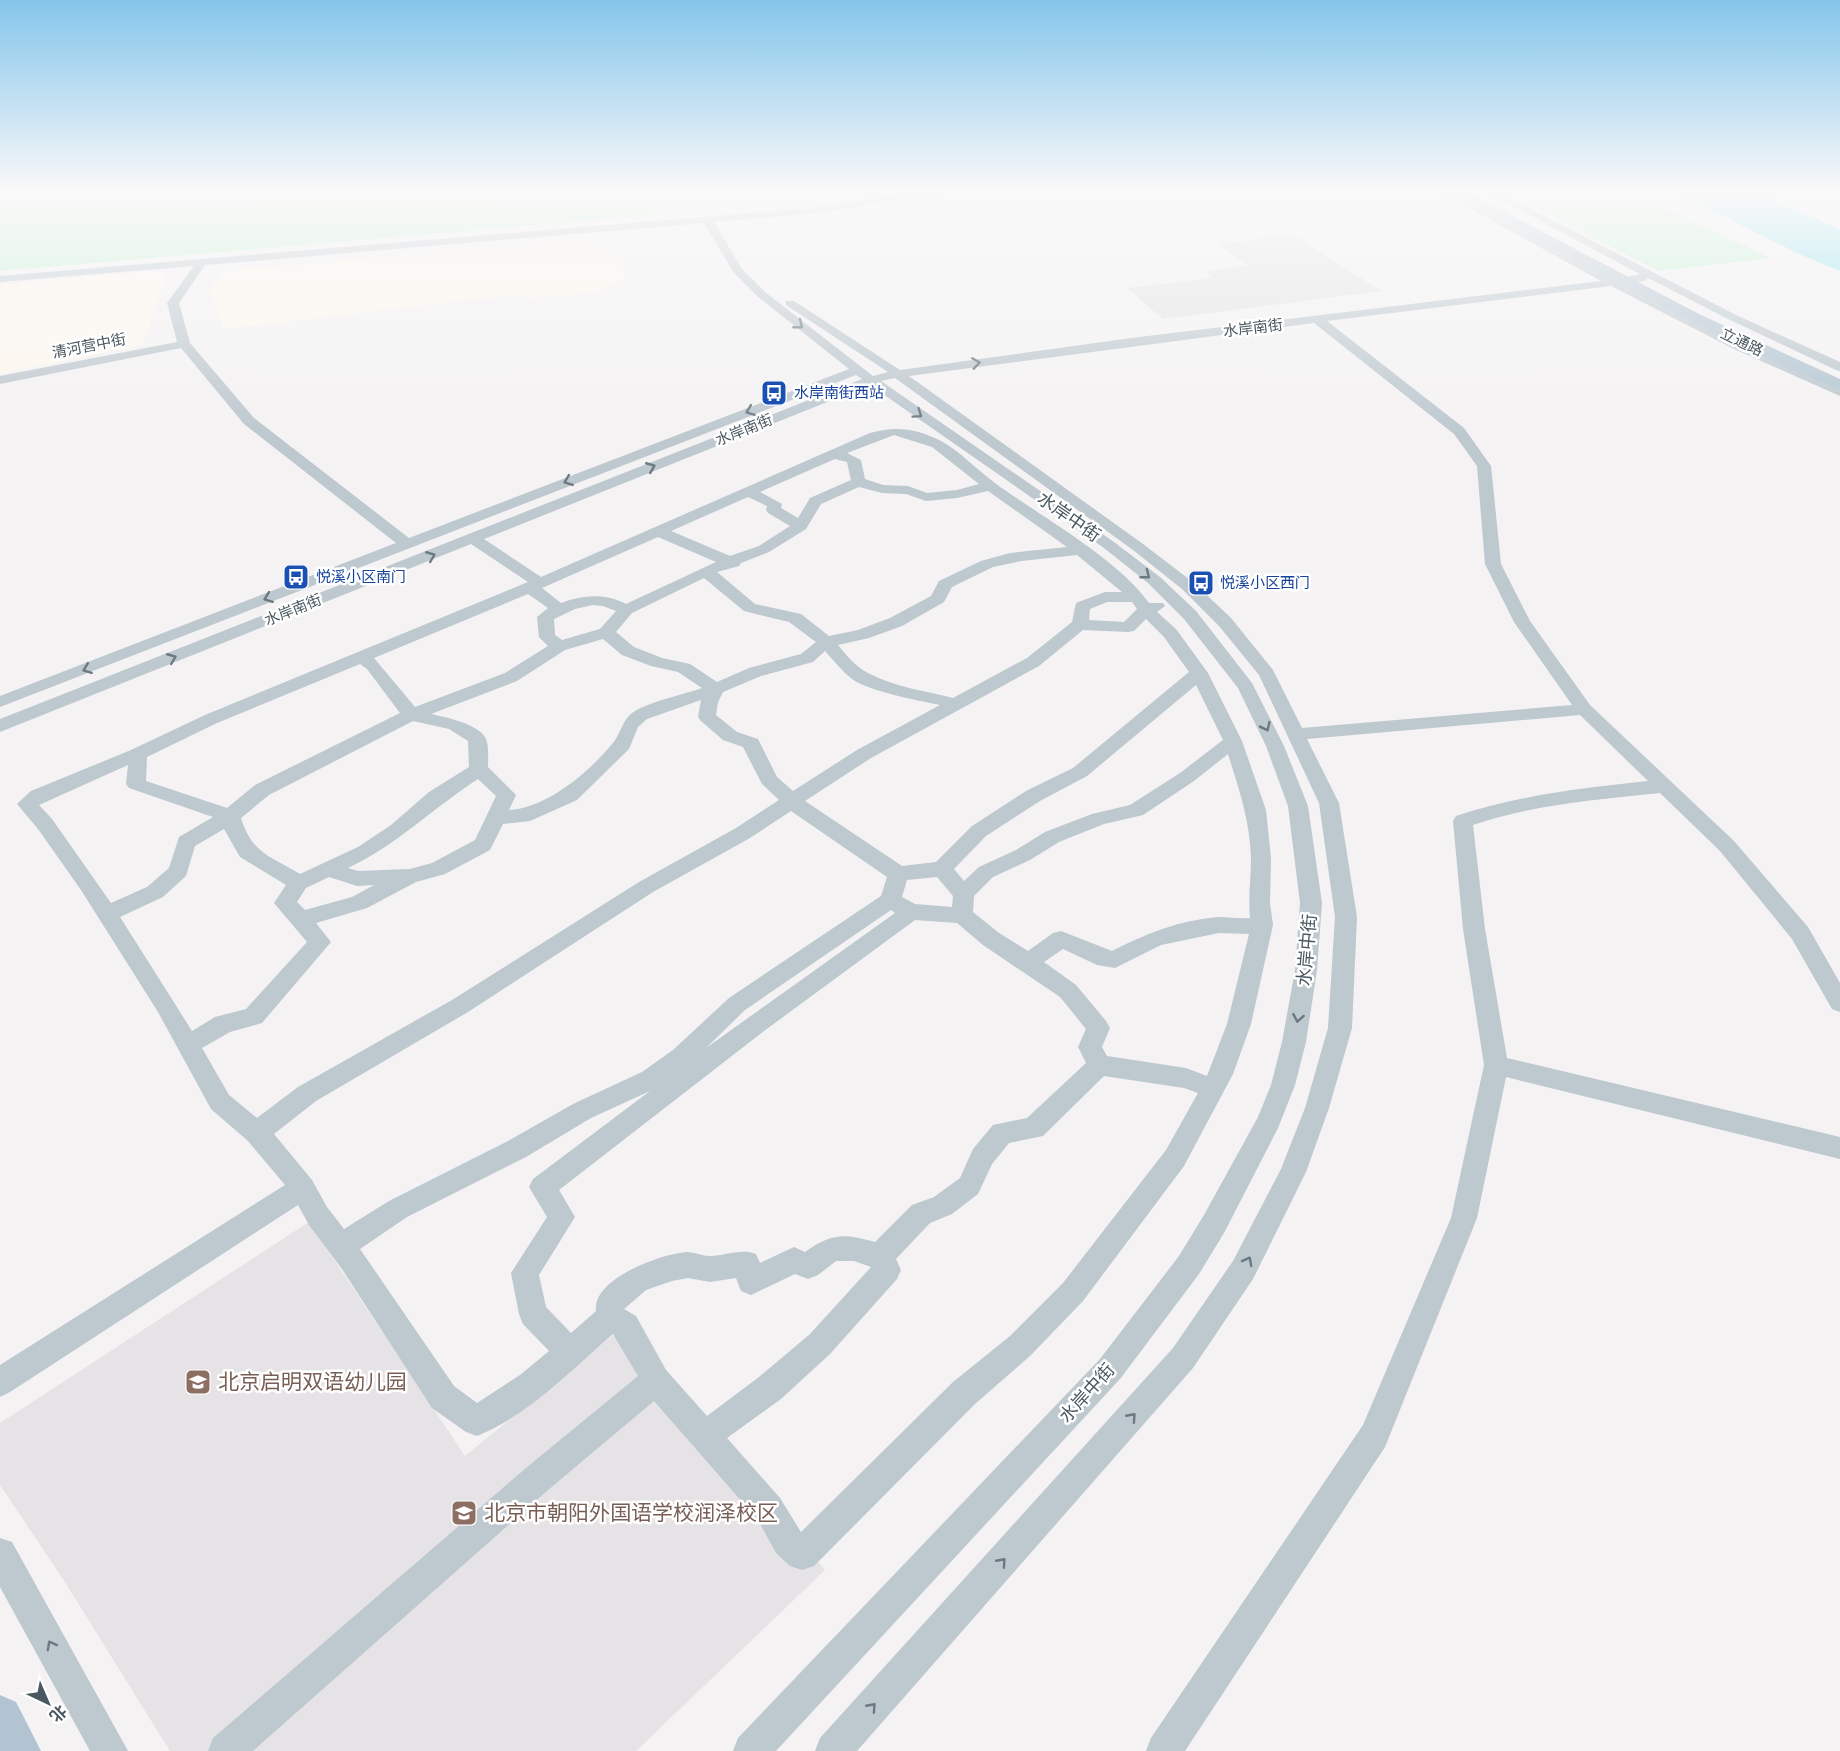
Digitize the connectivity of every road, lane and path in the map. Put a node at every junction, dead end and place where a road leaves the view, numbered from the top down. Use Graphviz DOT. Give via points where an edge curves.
graph roads {
  1 [pos="75,273"];
  2 [pos="194,273"];
  3 [pos="740,273"];
  4 [pos="752,273"];
  5 [pos="1613,273"];
  6 [pos="1615,273"];
  7 [pos="1615,273"];
  8 [pos="1622,277"];
  9 [pos="0,279"];
  10 [pos="1318,320"];
  11 [pos="184,344"];
  12 [pos="1840,367"];
  13 [pos="877,372"];
  14 [pos="1840,375"];
  15 [pos="0,380"];
  16 [pos="1840,385"];
  17 [pos="1840,392"];
  18 [pos="835,454"];
  19 [pos="858,482"];
  20 [pos="990,486"];
  21 [pos="749,492"];
  22 [pos="801,526"];
  23 [pos="659,531"];
  24 [pos="473,539"];
  25 [pos="407,544"];
  26 [pos="1079,550"];
  27 [pos="733,563"];
  28 [pos="706,571"];
  29 [pos="535,585"];
  30 [pos="1175,600"];
  31 [pos="1141,603"];
  32 [pos="559,609"];
  33 [pos="626,610"];
  34 [pos="1080,624"];
  35 [pos="606,633"];
  36 [pos="826,642"];
  37 [pos="559,646"];
  38 [pos="364,658"];
  39 [pos="1199,673"];
  40 [pos="716,689"];
  41 [pos="0,702"];
  42 [pos="956,704"];
  43 [pos="1584,709"];
  44 [pos="411,715"];
  45 [pos="0,726"];
  46 [pos="1296,734"];
  47 [pos="1233,741"];
  48 [pos="138,754"];
  49 [pos="479,769"];
  50 [pos="1665,786"];
  51 [pos="791,801"];
  52 [pos="230,816"];
  53 [pos="496,818"];
  54 [pos="942,869"];
  55 [pos="330,870"];
  56 [pos="898,874"];
  57 [pos="410,876"];
  58 [pos="299,883"];
  59 [pos="963,904"];
  60 [pos="900,906"];
  61 [pos="106,915"];
  62 [pos="301,920"];
  63 [pos="1262,925"];
  64 [pos="1028,962"];
  65 [pos="1840,1003"];
  66 [pos="188,1045"];
  67 [pos="1099,1065"];
  68 [pos="1496,1065"];
  69 [pos="1213,1089"];
  70 [pos="256,1133"];
  71 [pos="1840,1148"];
  72 [pos="303,1188"];
  73 [pos="341,1246"];
  74 [pos="880,1256"];
  75 [pos="611,1317"];
  76 [pos="570,1353"];
  77 [pos="656,1380"];
  78 [pos="0,1382"];
  79 [pos="705,1436"];
  80 [pos="0,1554"];
  81 [pos="0,1718"];
  82 [pos="18,1751"];
  83 [pos="110,1751"];
  84 [pos="226,1751"];
  85 [pos="751,1751"];
  86 [pos="833,1751"];
  87 [pos="1164,1751"];
  1 -- 9 [label="street"];
  2 -- 11 [label="street" via="173,303"];
  3 -- 13 [label="street, 水岸中街, one-way"];
  4 -- 13 [label="street, 水岸中街"];
  5 -- 8 [label="main road, 立通路"];
  6 -- 8 [label="main road, 立通路"];
  7 -- 8 [label="street"];
  8 -- 10 [label="street, 水岸南街"];
  8 -- 12 [label="street"];
  8 -- 13 [label="street, 水岸南街"];
  8 -- 14 [label="main road, 立通路"];
  8 -- 16 [label="main road, 立通路" via="1732,337"];
  8 -- 17 [label="street" via="1737,347"];
  13 -- 10 [label="street, 水岸南街, one-way"];
  10 -- 43 [label="street" via="1459,431 1484,466 1493,564 1522,622"];
  11 -- 15 [label="street, 清河营中街"];
  11 -- 25 [label="street" via="249,421"];
  24 -- 13 [label="street, 水岸南街, one-way"];
  13 -- 25 [label="street, 水岸南街, one-way"];
  13 -- 30 [label="street, 水岸中街, one-way" via="1109,545"];
  13 -- 46 [label="street, 水岸中街" via="1138,547 1188,586 1225,622 1267,674"];
  18 -- 19 [label="street" via="854,460"];
  18 -- 20 [label="street" via="894,431 914,435 938,444"];
  18 -- 21 [label="street"];
  19 -- 20 [label="street" via="926,497"];
  19 -- 22 [label="street" via="815,501"];
  20 -- 26 [label="street"];
  21 -- 22 [label="street" via="775,504 773,510"];
  21 -- 23 [label="street"];
  22 -- 27 [label="street"];
  23 -- 27 [label="street"];
  23 -- 29 [label="street"];
  24 -- 29 [label="street"];
  45 -- 24 [label="street, 水岸南街, one-way"];
  25 -- 41 [label="street, 水岸南街, one-way"];
  26 -- 31 [label="street"];
  26 -- 36 [label="street" via="987,564 945,584 938,599 896,622"];
  27 -- 28 [label="street"];
  28 -- 33 [label="street"];
  28 -- 36 [label="street" via="750,608 795,618"];
  29 -- 32 [label="street"];
  29 -- 38 [label="street"];
  30 -- 31 [label="street"];
  30 -- 85 [label="street, 水岸中街, one-way" via="1246,687 1298,806 1311,903 1306,970 1283,1085 1214,1224 1189,1265 1110,1369"];
  31 -- 34 [label="street" via="1128,627"];
  31 -- 34 [label="street" via="1106,597 1082,606"];
  31 -- 39 [label="street" via="1170,633"];
  32 -- 33 [label="street" via="585,599 609,600"];
  32 -- 37 [label="street" via="545,617 547,637"];
  33 -- 35 [label="street"];
  34 -- 42 [label="street" via="1033,662"];
  35 -- 37 [label="street"];
  35 -- 40 [label="street" via="628,651 684,668"];
  36 -- 40 [label="street" via="807,658 755,672"];
  36 -- 42 [label="street" via="861,677"];
  37 -- 44 [label="street" via="510,677"];
  38 -- 44 [label="street" via="373,664"];
  38 -- 48 [label="street" via="211,719"];
  39 -- 47 [label="street"];
  39 -- 54 [label="street" via="1080,772 979,831"];
  40 -- 51 [label="street" via="707,717 730,736 751,743 769,780"];
  40 -- 53 [label="street" via="641,715 630,726 622,745 570,795 523,816"];
  42 -- 51 [label="street" via="864,754"];
  43 -- 46 [label="street"];
  43 -- 50 [label="street"];
  44 -- 49 [label="street" via="455,725 477,739"];
  44 -- 52 [label="street" via="262,790"];
  86 -- 46 [label="street, 水岸中街, one-way" via="1183,1358 1243,1270 1293,1172 1341,1028 1346,917 1329,802"];
  47 -- 59 [label="street" via="1136,810 1052,837 986,872"];
  47 -- 63 [label="street" via="1256,810"];
  48 -- 52 [label="street" via="136,784"];
  48 -- 61 [label="street" via="27,804 45,824"];
  49 -- 53 [label="street" via="506,795"];
  49 -- 55 [label="street" via="436,797 398,830"];
  50 -- 65 [label="street" via="1727,846 1800,933"];
  50 -- 68 [label="street" via="1533,801 1463,821 1474,929"];
  51 -- 56 [label="street"];
  51 -- 70 [label="street" via="743,833 646,886 460,1006 307,1094"];
  52 -- 58 [label="street" via="235,837 247,854"];
  52 -- 61 [label="street" via="186,842 178,871 154,892"];
  53 -- 57 [label="street" via="483,845 438,869"];
  54 -- 56 [label="street"];
  54 -- 59 [label="street"];
  55 -- 57 [label="street" via="357,879"];
  55 -- 58 [label="street"];
  56 -- 60 [label="street"];
  57 -- 62 [label="street" via="359,903"];
  58 -- 62 [label="street" via="285,903"];
  59 -- 60 [label="street"];
  59 -- 64 [label="street" via="991,939"];
  60 -- 73 [label="street" via="738,1004 682,1057 651,1079 582,1111 398,1209"];
  60 -- 76 [label="street" via="747,1031 542,1186 562,1217 525,1273 533,1314"];
  61 -- 66 [label="street"];
  62 -- 66 [label="street" via="320,942 271,998 254,1016 223,1024"];
  63 -- 64 [label="street" via="1188,930 1154,939 1114,960 1062,939"];
  63 -- 69 [label="street" via="1239,1024"];
  64 -- 67 [label="street" via="1068,991 1098,1028 1090,1047"];
  66 -- 70 [label="street" via="220,1102"];
  67 -- 69 [label="street" via="1186,1078"];
  67 -- 74 [label="street" via="1034,1128 1002,1133 982,1157 969,1186 943,1206 921,1214"];
  68 -- 71 [label="street"];
  68 -- 87 [label="street" via="1464,1218 1374,1436"];
  69 -- 79 [label="street" via="1175,1158 1073,1292 1020,1346 964,1393 802,1554 787,1542 769,1509"];
  70 -- 72 [label="street"];
  72 -- 73 [label="street"];
  72 -- 78 [label="street"];
  73 -- 76 [label="street" via="443,1397 477,1422 531,1386"];
  74 -- 75 [label="street" via="854,1248 831,1249 808,1266 794,1260 751,1282 746,1263 710,1269 688,1265 672,1268 637,1280 609,1303"];
  74 -- 79 [label="street" via="887,1270 820,1344 770,1389"];
  75 -- 76 [label="street"];
  75 -- 77 [label="street" via="626,1326"];
  77 -- 79 [label="street"];
  77 -- 84 [label="street"];
  83 -- 80 [label="street, one-way"];
  81 -- 82 [label="main road"];
}
